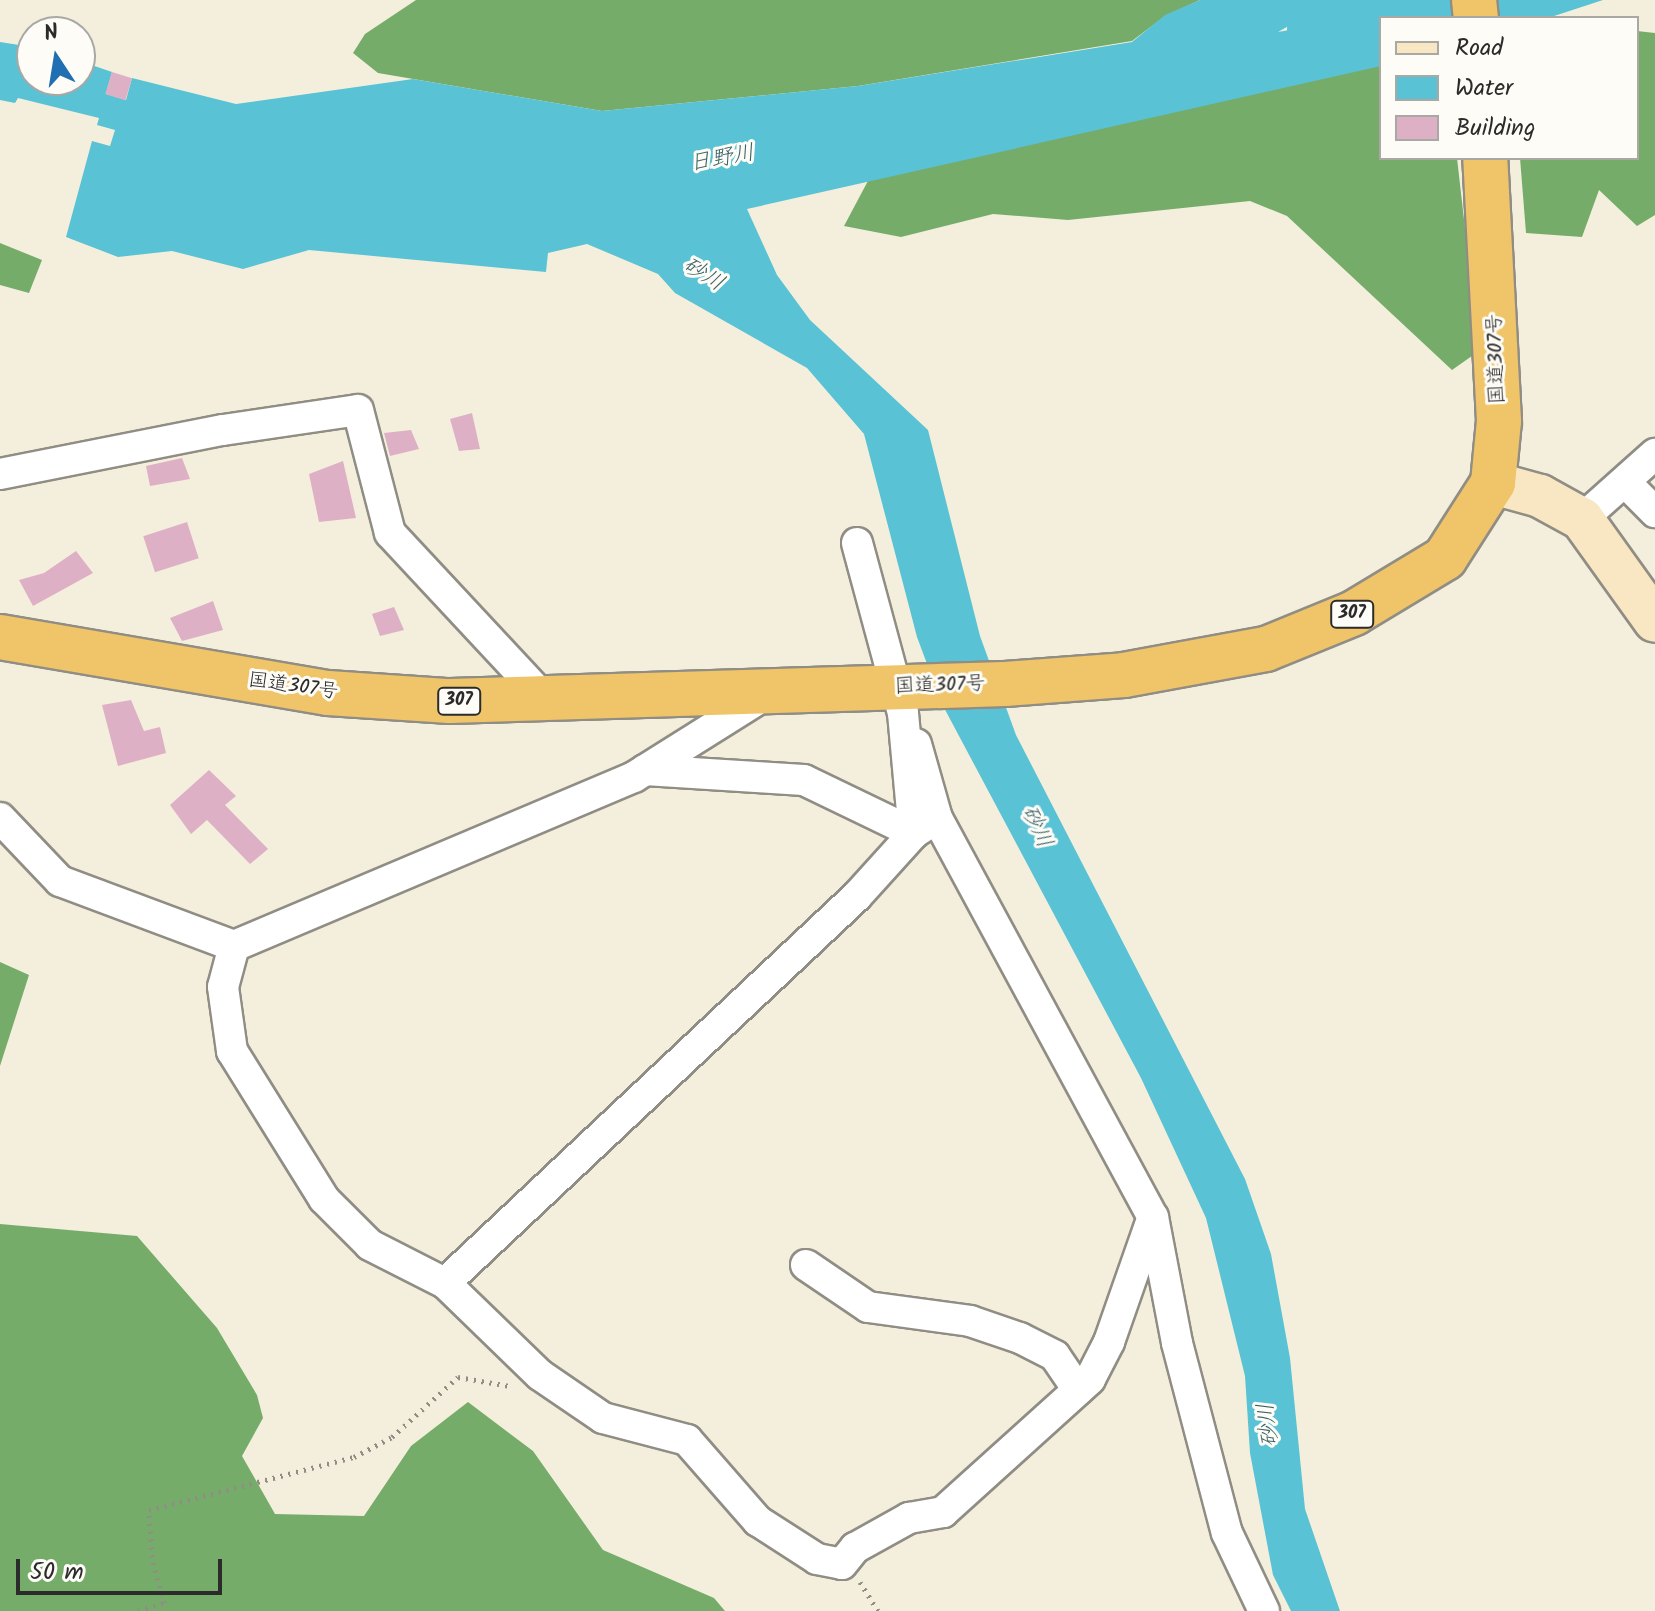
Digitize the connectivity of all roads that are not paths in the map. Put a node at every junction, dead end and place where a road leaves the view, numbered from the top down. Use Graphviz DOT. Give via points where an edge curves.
graph roads {
  1 [pos="1485,160"];
  2 [pos="1655,454"];
  3 [pos="0,474"];
  4 [pos="1493,483"];
  5 [pos="1627,484"];
  6 [pos="1655,512"];
  7 [pos="1582,519"];
  8 [pos="857,543"];
  9 [pos="1655,621"];
  10 [pos="0,637"];
  11 [pos="769,692"];
  12 [pos="908,695"];
  13 [pos="545,699"];
  14 [pos="645,770"];
  15 [pos="0,818"];
  16 [pos="926,826"];
  17 [pos="234,946"];
  18 [pos="1153,1217"];
  19 [pos="806,1265"];
  20 [pos="445,1283"];
  21 [pos="1078,1390"];
  22 [pos="1264,1611"];
  1 -- 4 [label="highway, 国道307号 / 307" via="1499,421"];
  2 -- 5 [label="street"];
  3 -- 13 [label="street" via="223,430 358,410 390,533"];
  4 -- 7 [label="main road" via="1540,496"];
  4 -- 12 [label="highway, 国道307号 / 307" via="1445,558 1354,613 1266,649 1124,675"];
  5 -- 6 [label="street"];
  5 -- 7 [label="street"];
  7 -- 9 [label="main road"];
  8 -- 12 [label="street"];
  10 -- 13 [label="highway, 国道307号 / 307" via="328,693 450,701"];
  11 -- 12 [label="highway, 国道307号 / 307"];
  11 -- 13 [label="highway, 国道307号 / 307"];
  11 -- 14 [label="street"];
  12 -- 16 [label="street"];
  14 -- 16 [label="street" via="804,780"];
  14 -- 17 [label="street"];
  15 -- 17 [label="street" via="60,881"];
  16 -- 18 [label="street"];
  16 -- 20 [label="street"];
  17 -- 20 [label="street" via="223,987 232,1051 272,1122 324,1199 370,1245"];
  18 -- 21 [label="street" via="1109,1342"];
  18 -- 22 [label="street" via="1177,1343 1227,1533"];
  19 -- 21 [label="street" via="868,1307 970,1321 1020,1338 1055,1356"];
  20 -- 21 [label="street" via="540,1375 603,1418 687,1440 758,1521 817,1559 842,1564 855,1548 909,1518 943,1512"];
}
